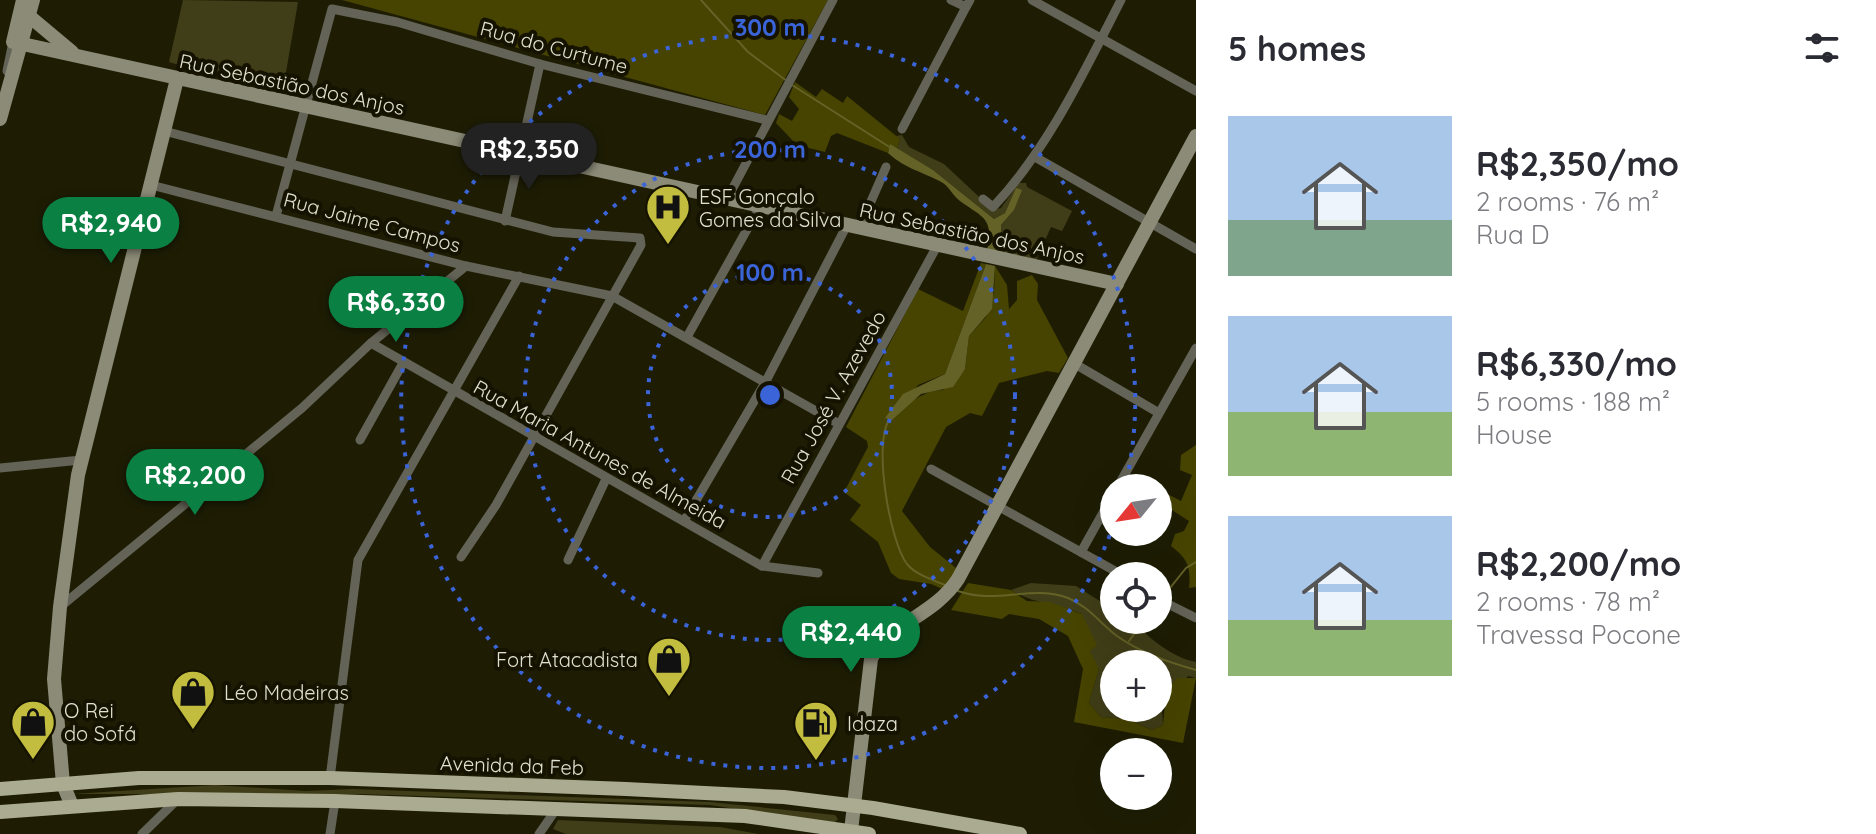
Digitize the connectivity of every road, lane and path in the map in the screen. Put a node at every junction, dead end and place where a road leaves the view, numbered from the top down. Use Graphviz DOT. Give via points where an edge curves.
graph roads {
  1 [pos="23,0"];
  2 [pos="33,0"];
  3 [pos="833,0"];
  4 [pos="951,0"];
  5 [pos="1032,0"];
  6 [pos="1121,0"];
  7 [pos="968,4"];
  8 [pos="29,16"];
  9 [pos="1102,38"];
  10 [pos="17,43"];
  11 [pos="72,53"];
  12 [pos="540,64"];
  13 [pos="177,79"];
  14 [pos="1196,91"];
  15 [pos="305,107"];
  16 [pos="0,119"];
  17 [pos="767,120"];
  18 [pos="902,129"];
  19 [pos="164,131"];
  20 [pos="1196,136"];
  21 [pos="520,154"];
  22 [pos="1035,157"];
  23 [pos="290,164"];
  24 [pos="886,167"];
  25 [pos="151,185"];
  26 [pos="727,199"];
  27 [pos="983,199"];
  28 [pos="759,208"];
  29 [pos="276,216"];
  30 [pos="505,221"];
  31 [pos="1151,224"];
  32 [pos="852,228"];
  33 [pos="937,246"];
  34 [pos="1196,249"];
  35 [pos="466,266"];
  36 [pos="519,276"];
  37 [pos="1117,284"];
  38 [pos="612,296"];
  39 [pos="687,337"];
  40 [pos="371,343"];
  41 [pos="1196,348"];
  42 [pos="403,363"];
  43 [pos="1075,364"];
  44 [pos="766,381"];
  45 [pos="455,393"];
  46 [pos="1159,413"];
  47 [pos="839,424"];
  48 [pos="532,435"];
  49 [pos="360,440"];
  50 [pos="81,460"];
  51 [pos="0,468"];
  52 [pos="931,469"];
  53 [pos="1125,474"];
  54 [pos="606,479"];
  55 [pos="996,507"];
  56 [pos="1100,518"];
  57 [pos="684,521"];
  58 [pos="1081,552"];
  59 [pos="461,557"];
  60 [pos="568,560"];
  61 [pos="1100,563"];
  62 [pos="762,566"];
  63 [pos="818,573"];
  64 [pos="1172,606"];
  65 [pos="60,607"];
  66 [pos="1196,618"];
  67 [pos="330,778"];
  68 [pos="63,784"];
  69 [pos="1,788"];
  70 [pos="178,799"];
  71 [pos="150,800"];
  72 [pos="335,801"];
  73 [pos="72,806"];
  74 [pos="854,806"];
  75 [pos="557,808"];
  76 [pos="0,812"];
  77 [pos="711,815"];
  78 [pos="157,817"];
  79 [pos="849,832"];
  80 [pos="142,834"];
  81 [pos="330,834"];
  82 [pos="539,834"];
  83 [pos="811,834"];
  84 [pos="869,834"];
  85 [pos="1020,834"];
  1 -- 10 [label="street"];
  2 -- 8 [label="street"];
  3 -- 17 [label="street"];
  4 -- 7 [label="street"];
  5 -- 9 [label="street"];
  6 -- 9 [label="street"];
  7 -- 18 [label="street"];
  8 -- 10 [label="street"];
  8 -- 11 [label="street"];
  9 -- 14 [label="street"];
  9 -- 22 [label="street"];
  10 -- 11 [label="street, Rua Sebastião dos Anjos"];
  10 -- 16 [label="street"];
  11 -- 13 [label="street, Rua Sebastião dos Anjos"];
  12 -- 15 [label="street, Rua do Curtume" via="397,22 332,9"];
  12 -- 17 [label="street, Rua do Curtume"];
  12 -- 21 [label="street"];
  13 -- 15 [label="street, Rua Sebastião dos Anjos"];
  13 -- 19 [label="street"];
  15 -- 21 [label="street, Rua Sebastião dos Anjos"];
  15 -- 23 [label="street"];
  17 -- 26 [label="street"];
  19 -- 23 [label="street"];
  19 -- 25 [label="street"];
  20 -- 31 [label="street"];
  21 -- 26 [label="street, Rua Sebastião dos Anjos"];
  21 -- 30 [label="street"];
  22 -- 27 [label="street" via="993,207"];
  22 -- 31 [label="street"];
  23 -- 29 [label="street"];
  23 -- 30 [label="street"];
  24 -- 32 [label="street"];
  25 -- 29 [label="street, Rua Jaime Campos"];
  25 -- 50 [label="street"];
  26 -- 28 [label="street, Rua Sebastião dos Anjos"];
  28 -- 32 [label="street, Rua Sebastião dos Anjos"];
  28 -- 39 [label="street"];
  29 -- 35 [label="street, Rua Jaime Campos"];
  30 -- 38 [label="street" via="585,237 638,237 641,245"];
  31 -- 34 [label="street"];
  31 -- 37 [label="street"];
  32 -- 33 [label="street, Rua Sebastião dos Anjos"];
  32 -- 44 [label="street"];
  33 -- 37 [label="street, Rua Sebastião dos Anjos"];
  33 -- 47 [label="street, Rua José V. Azevedo"];
  35 -- 36 [label="street, Rua Jaime Campos"];
  35 -- 40 [label="street"];
  36 -- 38 [label="street, Rua Jaime Campos"];
  36 -- 45 [label="street"];
  37 -- 43 [label="street"];
  38 -- 39 [label="street, Rua Jaime Campos"];
  38 -- 48 [label="street"];
  39 -- 44 [label="street, Rua Jaime Campos"];
  40 -- 42 [label="street, Rua Maria Antunes de Almeida"];
  40 -- 65 [label="street" via="302,408"];
  41 -- 46 [label="street"];
  42 -- 45 [label="street, Rua Maria Antunes de Almeida"];
  42 -- 49 [label="street"];
  43 -- 46 [label="street"];
  43 -- 55 [label="street"];
  44 -- 47 [label="street, Rua Jaime Campos"];
  44 -- 57 [label="street"];
  45 -- 48 [label="street, Rua Maria Antunes de Almeida"];
  45 -- 67 [label="street" via="358,560"];
  46 -- 53 [label="street"];
  47 -- 62 [label="street, Rua José V. Azevedo"];
  48 -- 54 [label="street, Rua Maria Antunes de Almeida"];
  48 -- 59 [label="street" via="496,505"];
  50 -- 51 [label="street"];
  50 -- 65 [label="street"];
  52 -- 55 [label="street"];
  54 -- 57 [label="street, Rua Maria Antunes de Almeida"];
  54 -- 60 [label="street"];
  55 -- 58 [label="street"];
  55 -- 74 [label="street" via="948,595 886,637 871,659"];
  56 -- 58 [label="street"];
  57 -- 62 [label="street, Rua Maria Antunes de Almeida"];
  58 -- 61 [label="street"];
  62 -- 63 [label="street, Rua Maria Antunes de Almeida"];
  64 -- 66 [label="street"];
  65 -- 68 [label="street" via="54,679"];
  67 -- 68 [label="main road, Avenida da Feb" via="139,778"];
  67 -- 74 [label="main road, Avenida da Feb" via="784,797"];
  68 -- 69 [label="main road, Avenida da Feb"];
  68 -- 73 [label="street"];
  70 -- 71 [label="main road, Avenida da Feb"];
  70 -- 72 [label="main road, Avenida da Feb"];
  70 -- 78 [label="street"];
  71 -- 73 [label="main road, Avenida da Feb"];
  71 -- 78 [label="street"];
  72 -- 75 [label="main road, Avenida da Feb"];
  72 -- 81 [label="street"];
  73 -- 76 [label="main road, Avenida da Feb"];
  74 -- 79 [label="street"];
  74 -- 85 [label="main road, Avenida da Feb"];
  75 -- 77 [label="main road, Avenida da Feb"];
  75 -- 82 [label="street"];
  77 -- 79 [label="main road, Avenida da Feb"];
  77 -- 83 [label="main road"];
  78 -- 80 [label="street"];
  79 -- 84 [label="main road, Avenida da Feb"];
}
